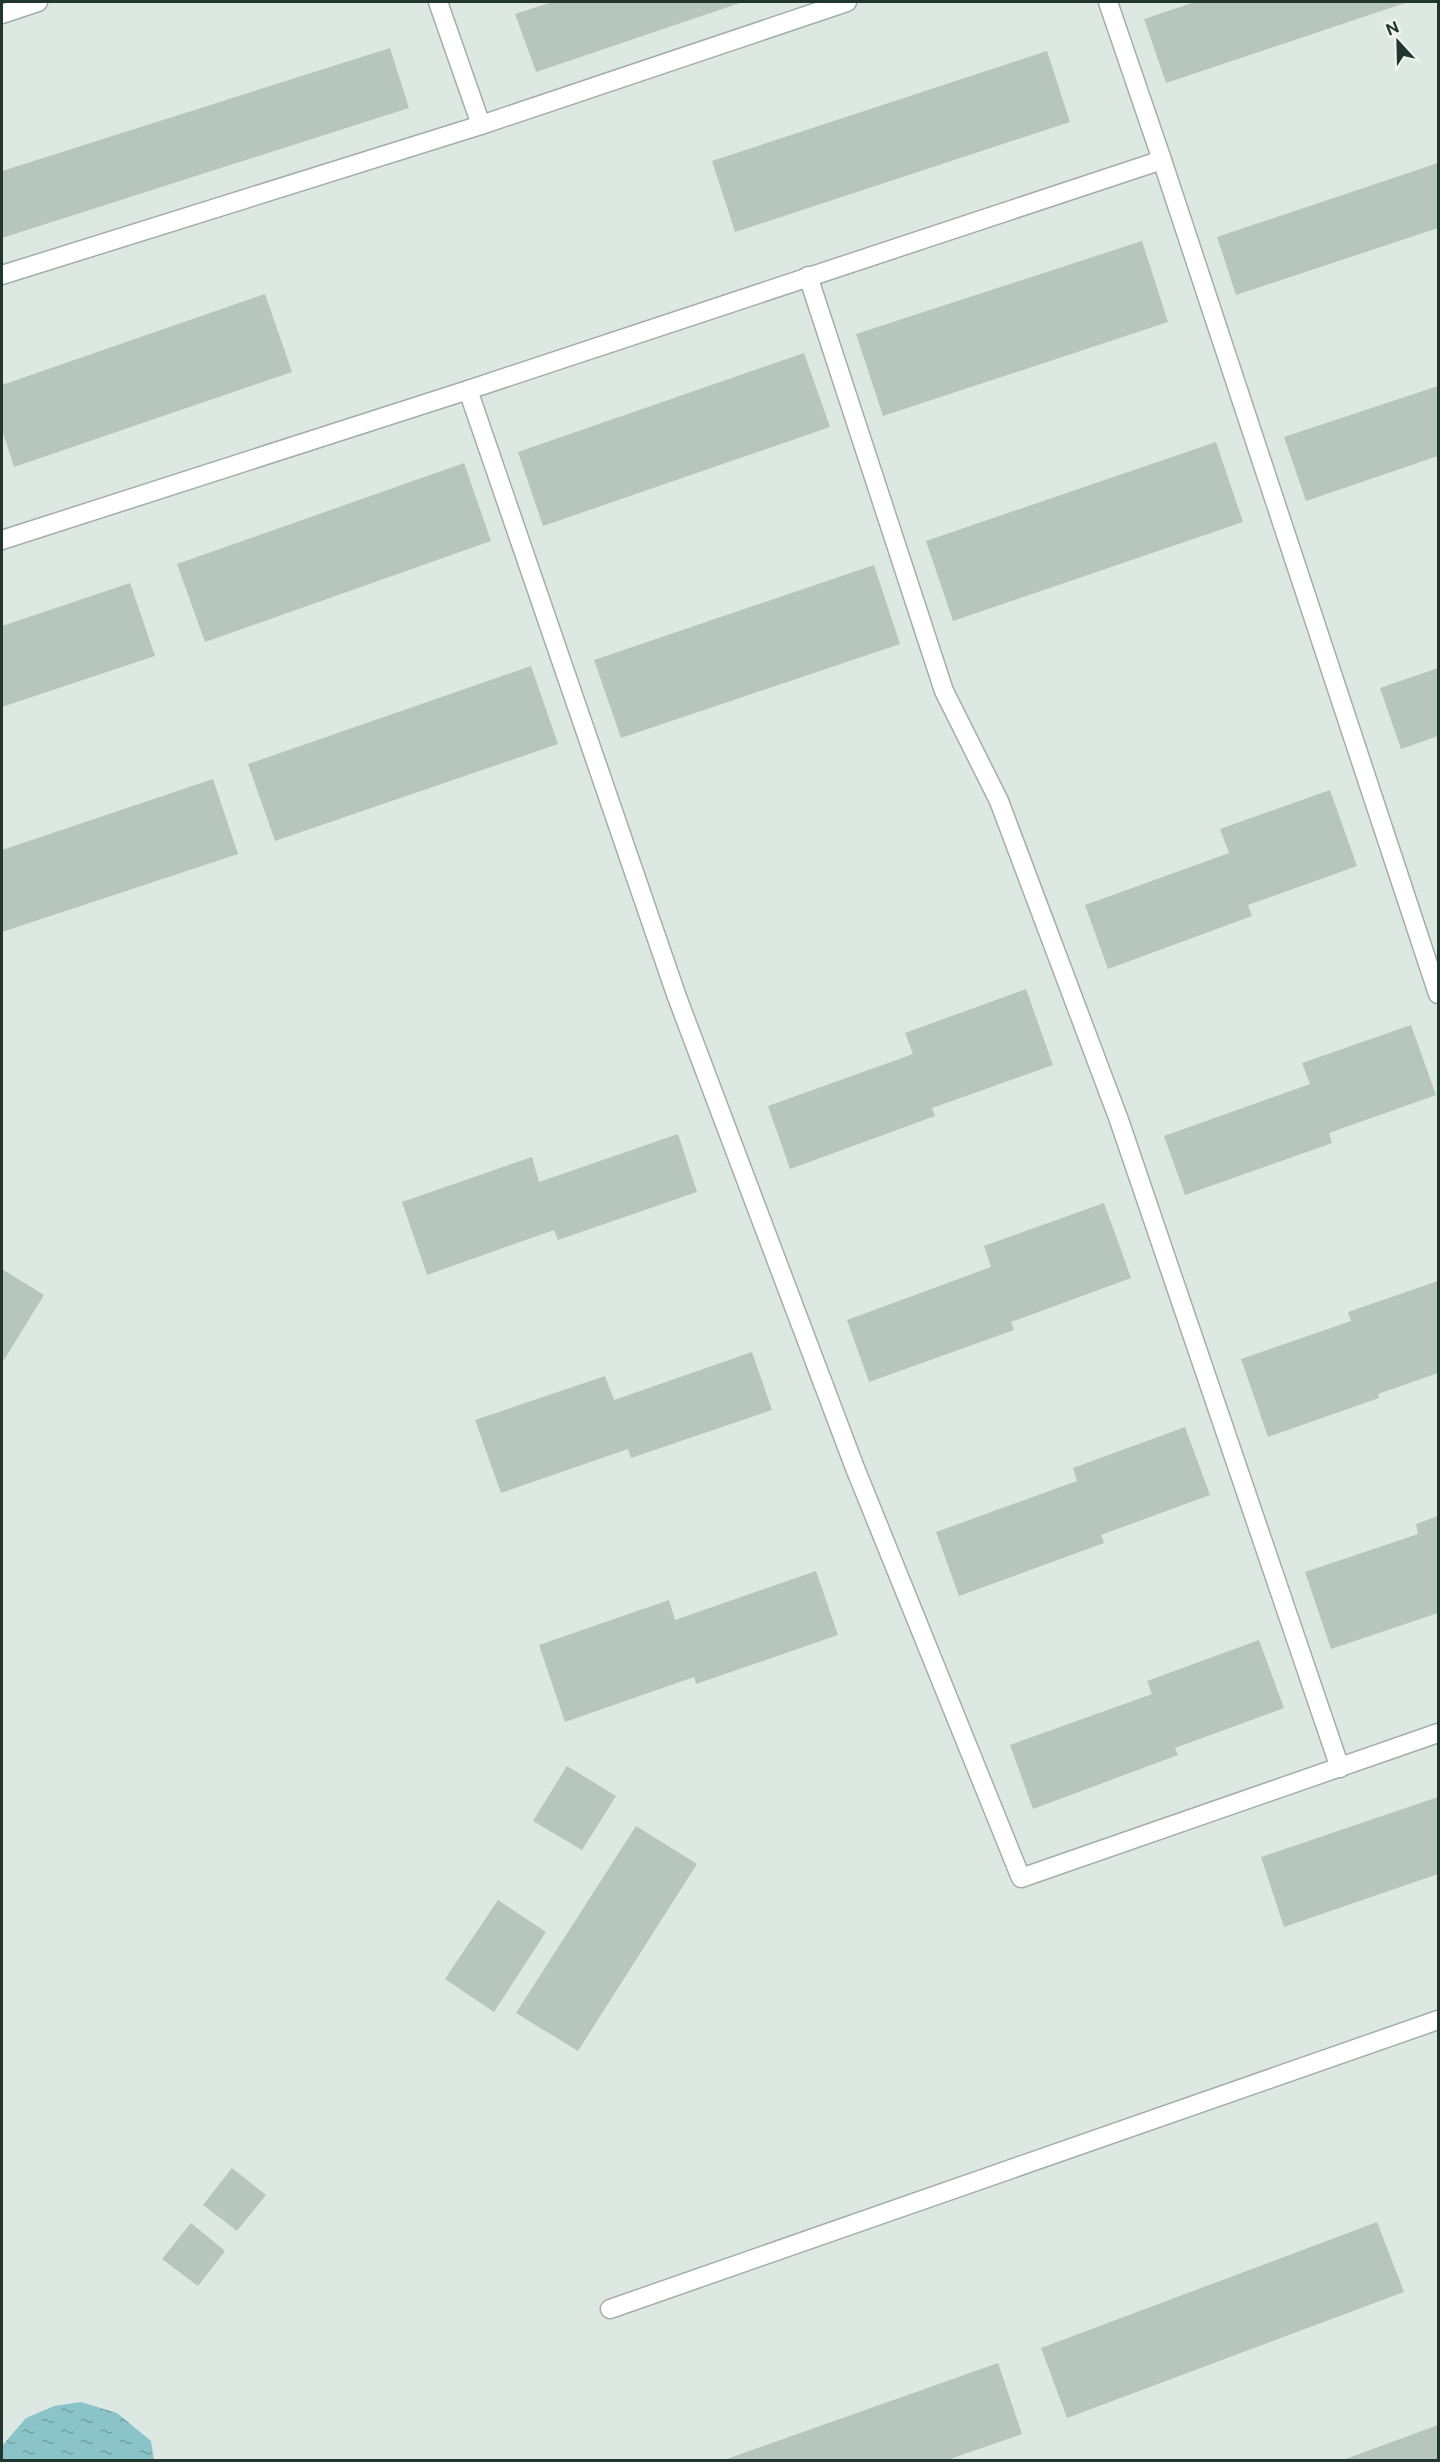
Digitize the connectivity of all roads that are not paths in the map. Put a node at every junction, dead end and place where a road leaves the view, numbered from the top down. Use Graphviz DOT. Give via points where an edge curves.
graph roads {
  1 [pos="38,2"];
  2 [pos="438,2"];
  3 [pos="848,2"];
  4 [pos="1108,2"];
  5 [pos="2,14"];
  6 [pos="481,125"];
  7 [pos="1162,160"];
  8 [pos="2,274"];
  9 [pos="808,276"];
  10 [pos="468,390"];
  11 [pos="2,540"];
  12 [pos="1438,994"];
  13 [pos="1438,1733"];
  14 [pos="1340,1767"];
  15 [pos="1438,2020"];
  16 [pos="610,2309"];
  1 -- 5 [label="street"];
  2 -- 6 [label="street"];
  3 -- 6 [label="street"];
  4 -- 7 [label="street"];
  6 -- 8 [label="street"];
  7 -- 9 [label="street"];
  7 -- 12 [label="street"];
  9 -- 10 [label="street"];
  9 -- 14 [label="street" via="944,691 999,801 1119,1120"];
  10 -- 11 [label="street"];
  10 -- 14 [label="street" via="677,997 855,1468 1021,1878"];
  13 -- 14 [label="street"];
  15 -- 16 [label="street"];
}
